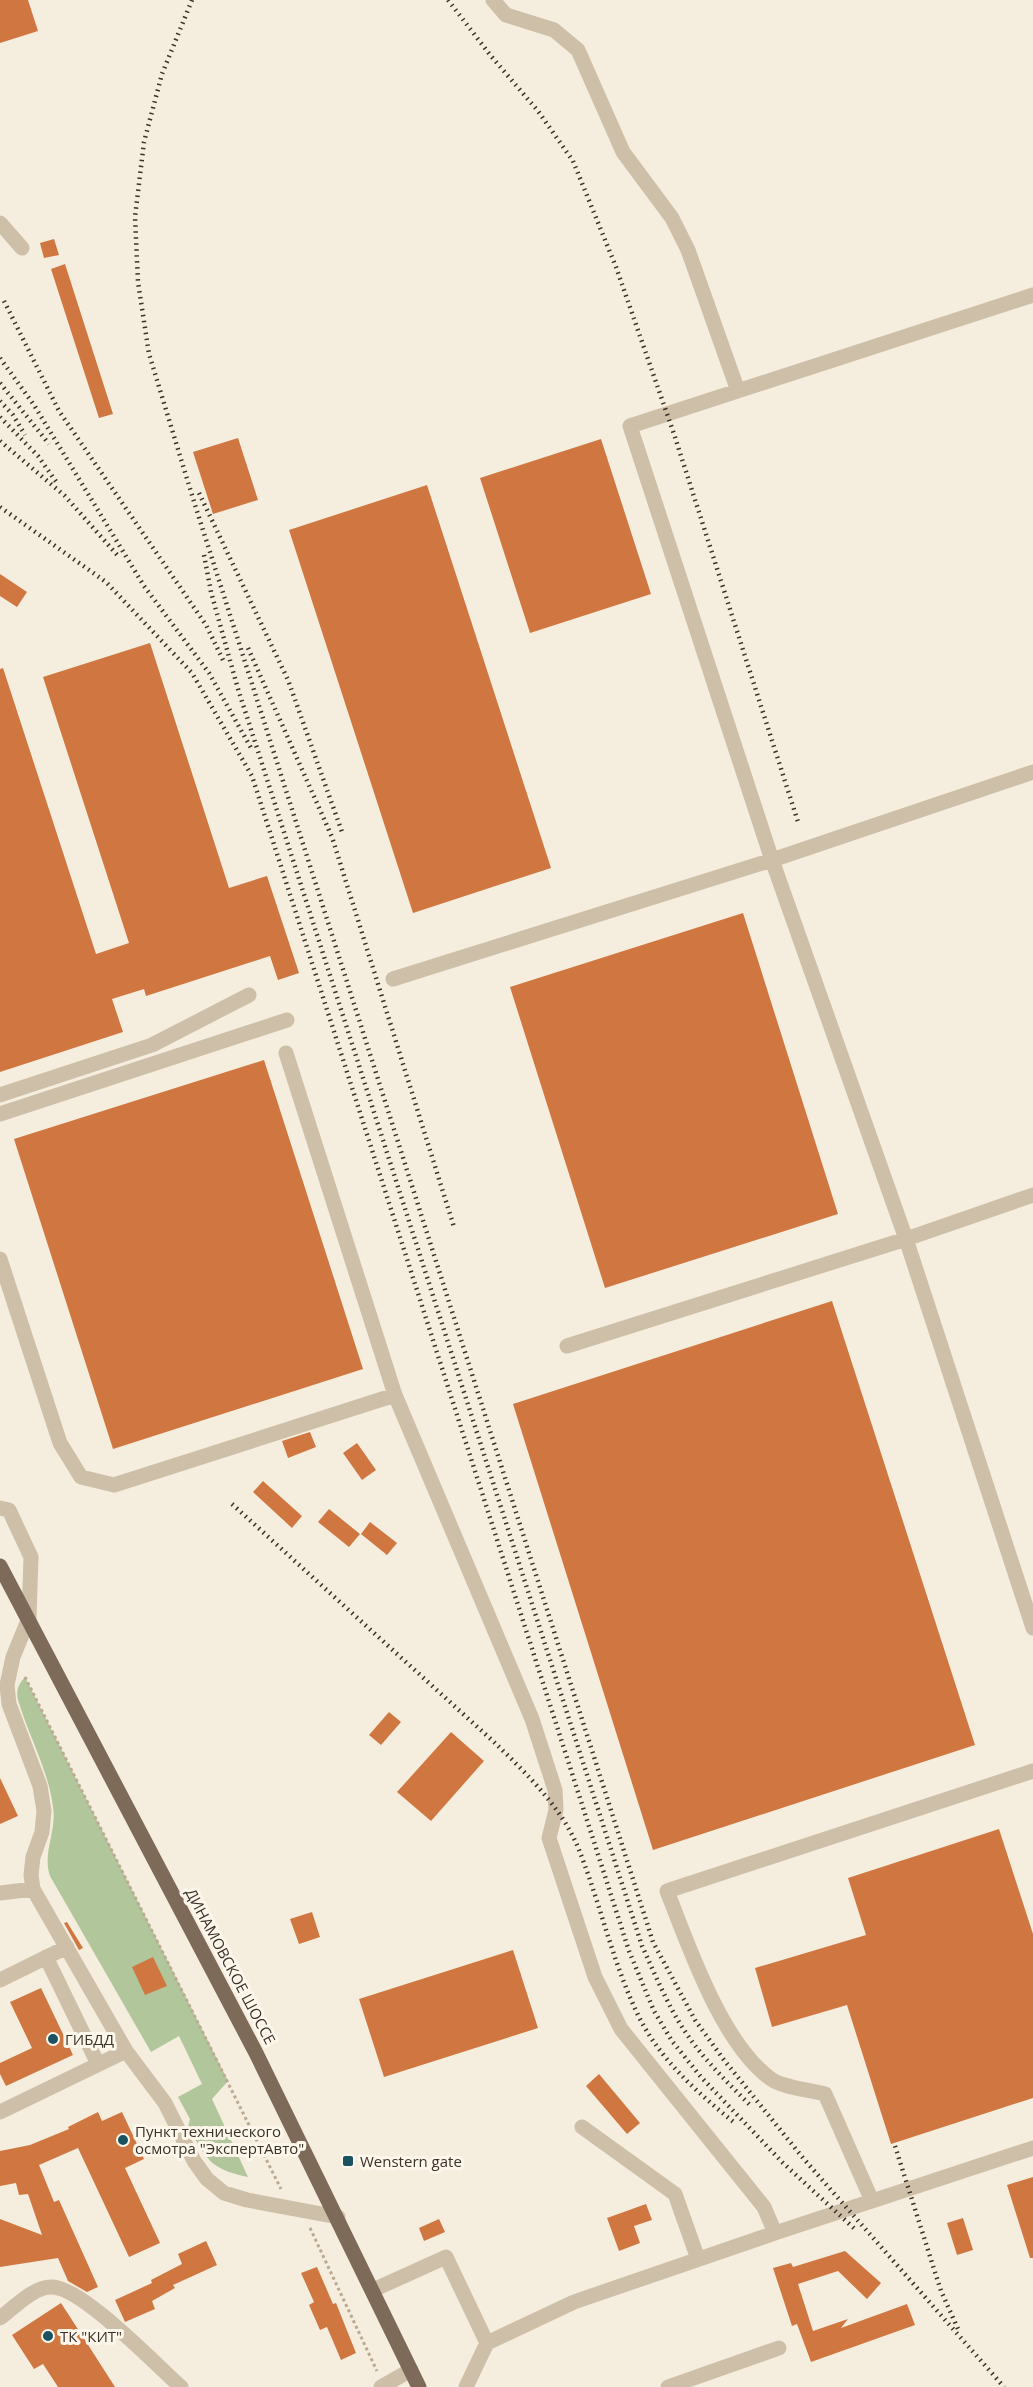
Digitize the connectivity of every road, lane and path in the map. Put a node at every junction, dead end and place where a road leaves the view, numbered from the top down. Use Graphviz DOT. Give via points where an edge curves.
graph roads {
  1 [pos="493,0"];
  2 [pos="0,223"];
  3 [pos="22,248"];
  4 [pos="1033,295"];
  5 [pos="738,391"];
  6 [pos="1033,772"];
  7 [pos="772,860"];
  8 [pos="393,979"];
  9 [pos="249,995"];
  10 [pos="287,1020"];
  11 [pos="286,1053"];
  12 [pos="0,1095"];
  13 [pos="0,1114"];
  14 [pos="1033,1195"];
  15 [pos="906,1239"];
  16 [pos="0,1259"];
  17 [pos="567,1346"];
  18 [pos="395,1395"];
  19 [pos="0,1508"];
  20 [pos="0,1566"];
  21 [pos="29,1618"];
  22 [pos="1033,1628"];
  23 [pos="13,1657"];
  24 [pos="1033,1771"];
  25 [pos="33,1889"];
  26 [pos="0,1893"];
  27 [pos="67,1947"];
  28 [pos="46,1957"];
  29 [pos="0,1980"];
  30 [pos="126,2051"];
  31 [pos="98,2064"];
  32 [pos="0,2112"];
  33 [pos="582,2127"];
  34 [pos="1033,2148"];
  35 [pos="872,2201"];
  36 [pos="298,2209"];
  37 [pos="338,2217"];
  38 [pos="775,2233"];
  39 [pos="698,2259"];
  40 [pos="373,2290"];
  41 [pos="0,2318"];
  42 [pos="487,2343"];
  43 [pos="779,2348"];
  44 [pos="411,2370"];
  45 [pos="382,2386"];
  46 [pos="181,2387"];
  47 [pos="419,2387"];
  48 [pos="466,2387"];
  49 [pos="668,2387"];
  1 -- 5 [label="lane" via="506,15 554,30 578,50 623,152 672,218 688,250"];
  2 -- 3 [label="lane"];
  4 -- 5 [label="lane"];
  5 -- 7 [label="lane" via="630,426"];
  6 -- 7 [label="lane"];
  7 -- 8 [label="lane"];
  7 -- 15 [label="lane"];
  9 -- 12 [label="lane" via="152,1045"];
  10 -- 13 [label="lane"];
  11 -- 18 [label="lane"];
  14 -- 15 [label="lane"];
  15 -- 17 [label="lane"];
  15 -- 22 [label="lane"];
  16 -- 18 [label="lane" via="60,1443 81,1477 114,1485"];
  18 -- 38 [label="lane" via="532,1719 555,1790 556,1810 549,1838 595,1977 621,2029 764,2207"];
  19 -- 21 [label="lane" via="9,1510 31,1557"];
  20 -- 21 [label="main road, ДИНАМОВСКОЕ ШОССЕ"];
  21 -- 23 [label="lane"];
  21 -- 37 [label="main road, ДИНАМОВСКОЕ ШОССЕ"];
  23 -- 25 [label="lane" via="7,1685 9,1704 40,1786 44,1811 33,1857"];
  23 -- 36 [label="path" via="278,2185"];
  24 -- 35 [label="lane" via="667,1891 693,1958 736,2044 772,2080 825,2094"];
  25 -- 26 [label="lane"];
  25 -- 27 [label="lane"];
  27 -- 28 [label="lane"];
  27 -- 30 [label="lane"];
  28 -- 29 [label="lane"];
  28 -- 31 [label="lane"];
  30 -- 31 [label="lane"];
  30 -- 36 [label="lane" via="165,2103 207,2179 225,2193"];
  31 -- 32 [label="lane"];
  33 -- 39 [label="lane" via="675,2194"];
  34 -- 35 [label="lane"];
  35 -- 38 [label="lane"];
  36 -- 37 [label="lane"];
  36 -- 45 [label="path" via="313,2233"];
  37 -- 40 [label="main road, ДИНАМОВСКОЕ ШОССЕ"];
  38 -- 39 [label="lane"];
  39 -- 42 [label="lane" via="574,2302"];
  40 -- 42 [label="lane" via="446,2257"];
  40 -- 44 [label="main road, ДИНАМОВСКОЕ ШОССЕ"];
  41 -- 46 [label="lane" via="51,2286 69,2292 91,2305"];
  42 -- 48 [label="lane"];
  43 -- 49 [label="lane"];
  44 -- 45 [label="lane"];
  44 -- 47 [label="main road, ДИНАМОВСКОЕ ШОССЕ"];
}
